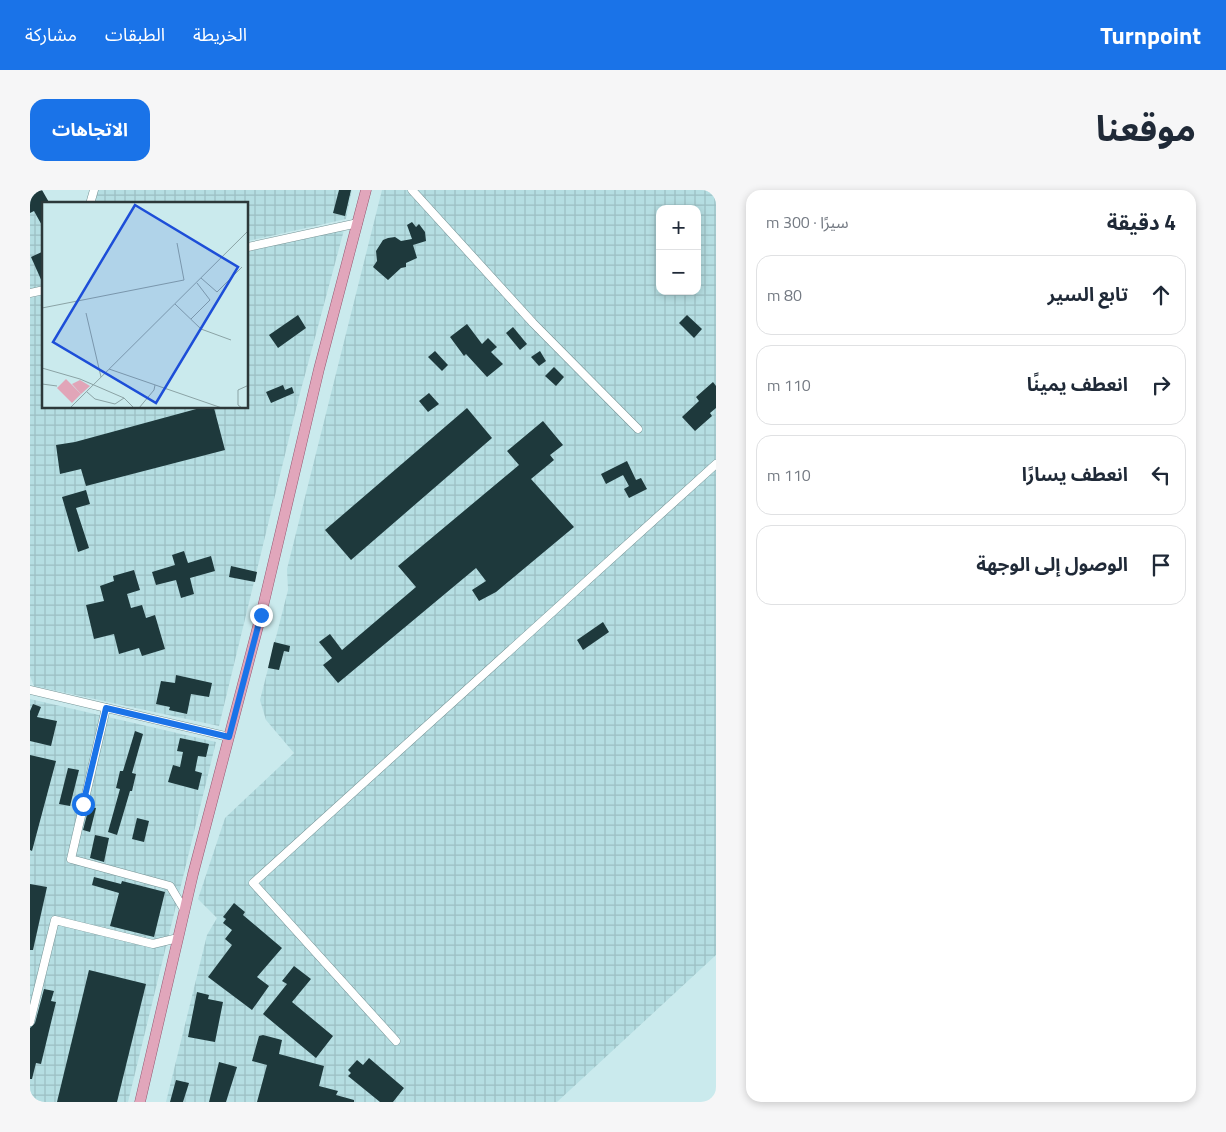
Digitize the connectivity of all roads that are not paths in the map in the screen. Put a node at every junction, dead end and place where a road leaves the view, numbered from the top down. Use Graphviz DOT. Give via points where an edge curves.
graph roads {
  1 [pos="366,190"];
  2 [pos="412,190"];
  3 [pos="358,223"];
  4 [pos="249,247"];
  5 [pos="638,429"];
  6 [pos="716,464"];
  7 [pos="30,690"];
  8 [pos="106,708"];
  9 [pos="229,737"];
  10 [pos="185,911"];
  11 [pos="178,938"];
  12 [pos="30,1022"];
  13 [pos="396,1040"];
  14 [pos="140,1102"];
  1 -- 3 [label="main road"];
  2 -- 5 [label="street" via="533,322"];
  3 -- 4 [label="street"];
  3 -- 9 [label="main road" via="318,369"];
  6 -- 13 [label="street" via="254,883"];
  7 -- 8 [label="street"];
  8 -- 9 [label="street"];
  8 -- 10 [label="street" via="71,859 170,886"];
  9 -- 10 [label="main road"];
  10 -- 11 [label="main road"];
  11 -- 12 [label="street" via="153,944 55,920"];
  11 -- 14 [label="main road"];
}
